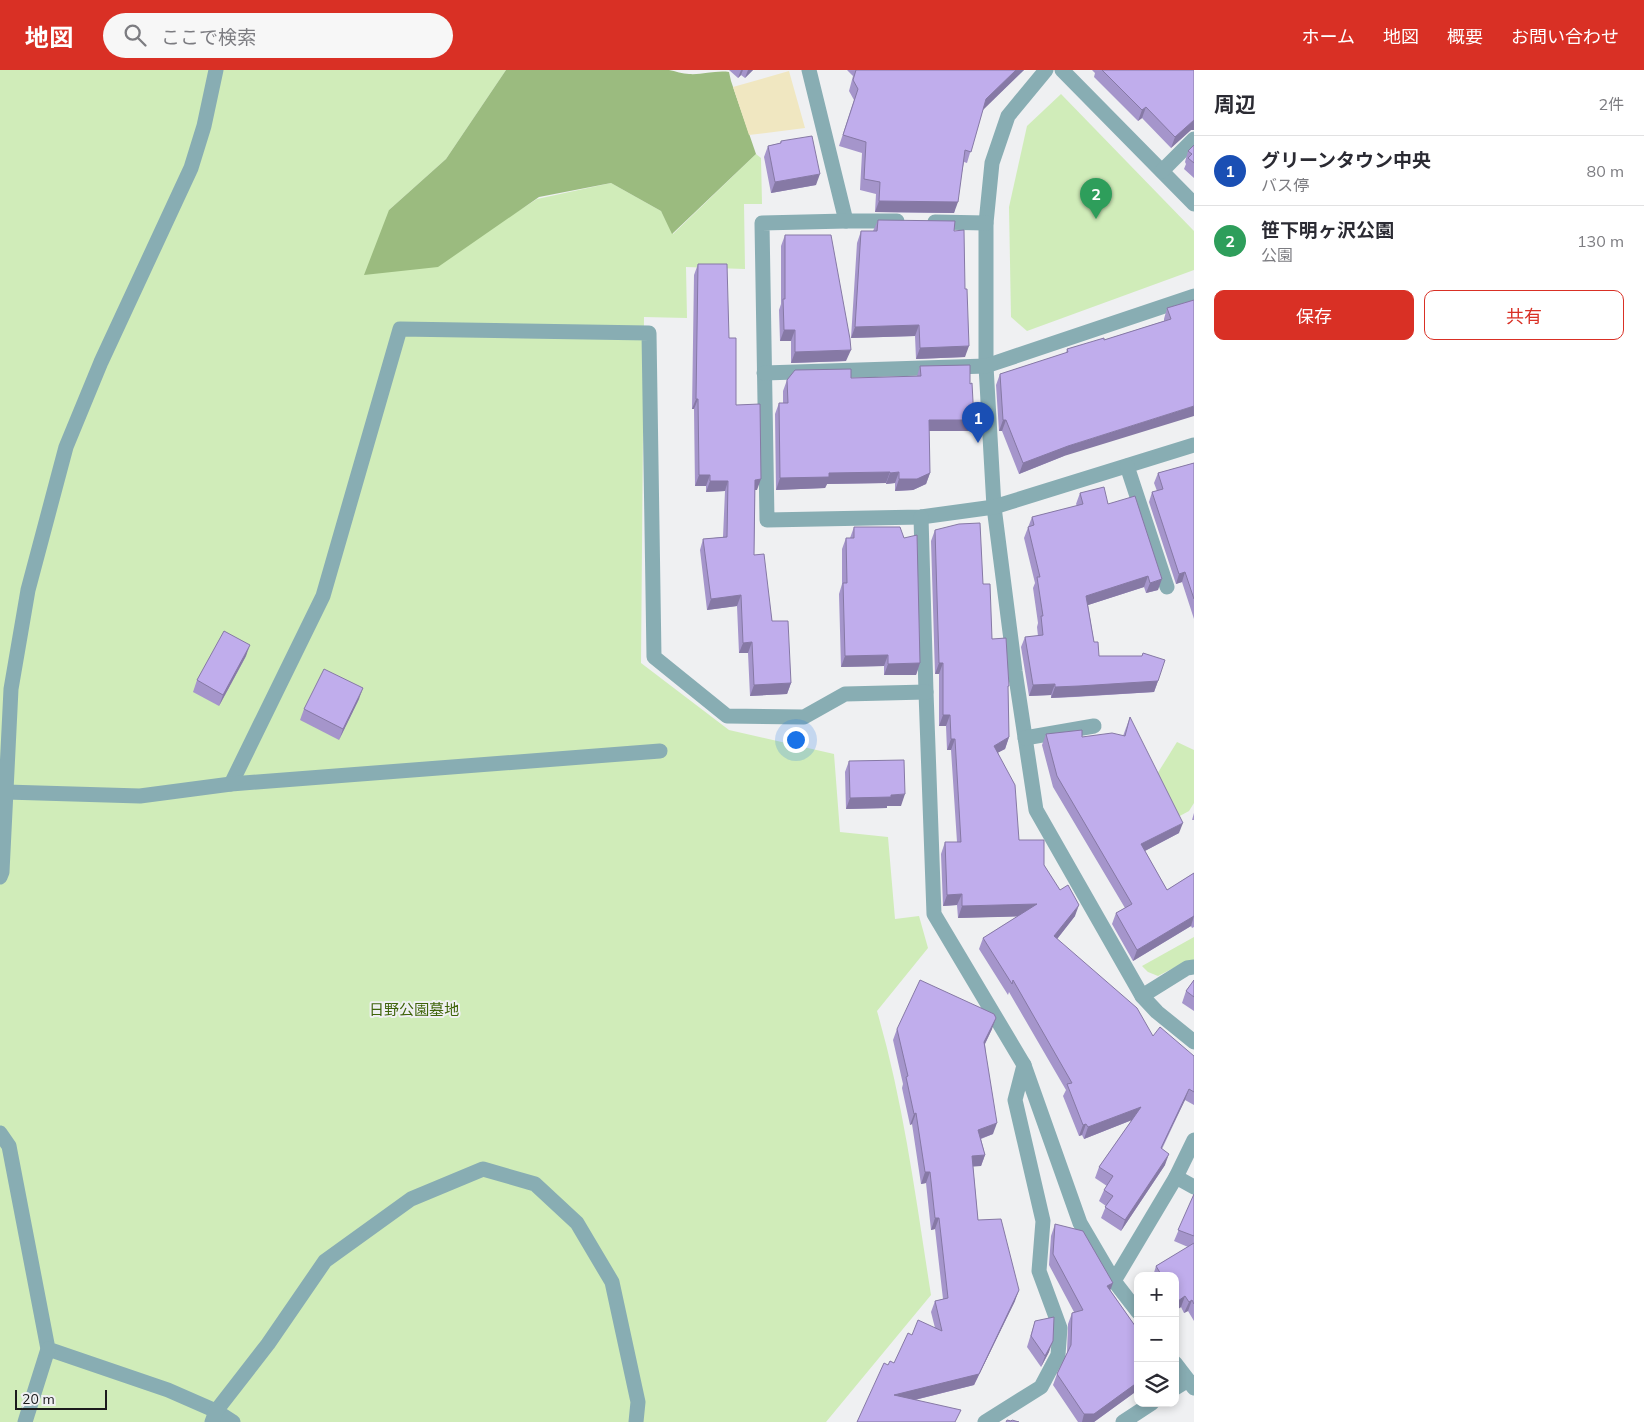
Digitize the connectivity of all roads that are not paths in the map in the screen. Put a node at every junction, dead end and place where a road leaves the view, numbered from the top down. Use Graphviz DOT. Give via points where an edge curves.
graph roads {
  1 [pos="216,70"];
  2 [pos="809,70"];
  3 [pos="1046,70"];
  4 [pos="1062,70"];
  5 [pos="1194,139"];
  6 [pos="1162,171"];
  7 [pos="1194,204"];
  8 [pos="846,221"];
  9 [pos="986,223"];
  10 [pos="1194,296"];
  11 [pos="986,366"];
  12 [pos="764,372"];
  13 [pos="1194,445"];
  14 [pos="1127,466"];
  15 [pos="994,507"];
  16 [pos="922,517"];
  17 [pos="1167,587"];
  18 [pos="926,692"];
  19 [pos="1094,726"];
  20 [pos="1025,738"];
  21 [pos="660,751"];
  22 [pos="230,784"];
  23 [pos="6,792"];
  24 [pos="0,877"];
  25 [pos="1194,967"];
  26 [pos="1142,996"];
  27 [pos="1194,1042"];
  28 [pos="1024,1065"];
  29 [pos="0,1133"];
  30 [pos="1194,1140"];
  31 [pos="1176,1177"];
  32 [pos="1194,1187"];
  33 [pos="1114,1281"];
  34 [pos="1134,1307"];
  35 [pos="48,1349"];
  36 [pos="1179,1368"];
  37 [pos="1191,1384"];
  38 [pos="1146,1407"];
  39 [pos="214,1416"];
  40 [pos="25,1422"];
  41 [pos="233,1422"];
  42 [pos="636,1422"];
  43 [pos="985,1422"];
  44 [pos="1123,1422"];
  1 -- 23 [label="street" via="191,168 101,362 66,447 28,590 13,680"];
  2 -- 8 [label="street"];
  3 -- 9 [label="street" via="1008,116 992,163"];
  4 -- 6 [label="street"];
  5 -- 6 [label="street"];
  6 -- 7 [label="street"];
  8 -- 9 [label="street"];
  8 -- 12 [label="street" via="762,223"];
  9 -- 11 [label="street"];
  10 -- 11 [label="street"];
  11 -- 12 [label="street"];
  11 -- 15 [label="street"];
  12 -- 16 [label="street" via="766,520"];
  13 -- 14 [label="street"];
  14 -- 15 [label="street"];
  14 -- 17 [label="street"];
  15 -- 16 [label="street"];
  15 -- 20 [label="street"];
  16 -- 18 [label="street"];
  18 -- 22 [label="street" via="845,694 804,717 727,716 654,657 649,333 400,329 323,596"];
  18 -- 28 [label="street" via="934,914"];
  19 -- 20 [label="street"];
  20 -- 26 [label="street" via="1036,810"];
  21 -- 22 [label="street"];
  22 -- 23 [label="street" via="140,796"];
  23 -- 24 [label="street"];
  25 -- 26 [label="street" via="1186,968"];
  26 -- 27 [label="street"];
  28 -- 33 [label="street" via="1080,1223"];
  28 -- 43 [label="street" via="1015,1100 1043,1221 1039,1271 1060,1328 1058,1355 1041,1387"];
  29 -- 35 [label="street" via="9,1146"];
  30 -- 31 [label="street"];
  31 -- 32 [label="street"];
  31 -- 33 [label="street"];
  33 -- 34 [label="street"];
  35 -- 39 [label="street" via="168,1390"];
  35 -- 40 [label="street"];
  36 -- 37 [label="street"];
  38 -- 44 [label="street"];
  39 -- 41 [label="street"];
  39 -- 42 [label="street" via="325,1261 411,1199 484,1169 535,1184 577,1223 612,1282 638,1402"];
}
